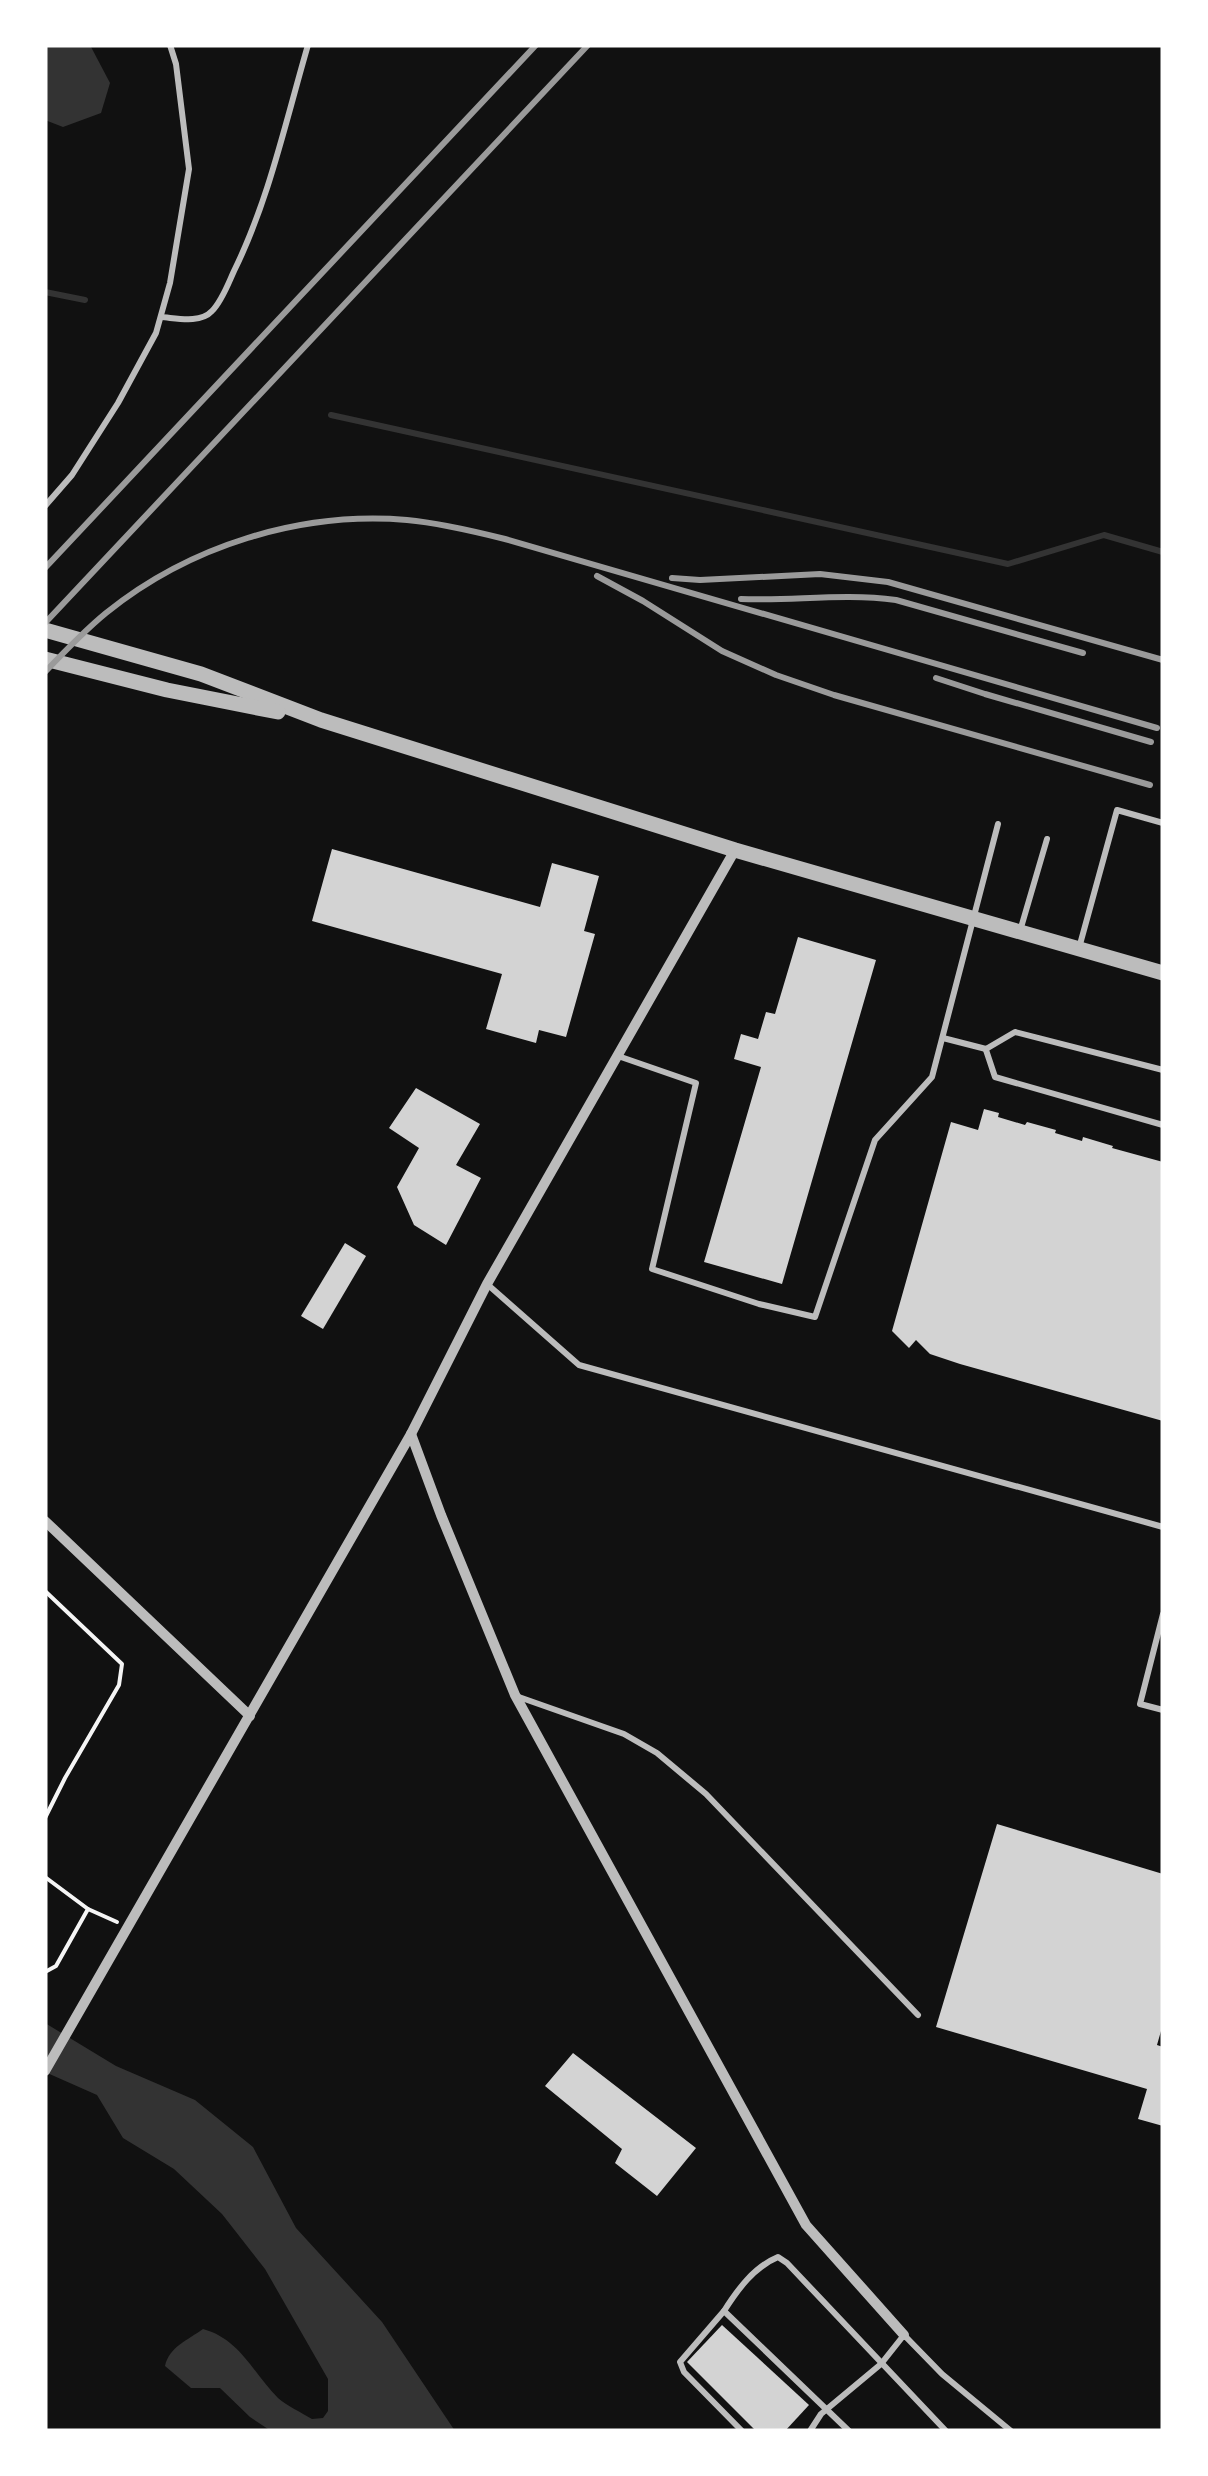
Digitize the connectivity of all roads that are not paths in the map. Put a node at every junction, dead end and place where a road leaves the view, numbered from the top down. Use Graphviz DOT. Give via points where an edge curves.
graph roads {
  1 [pos="170,45"];
  2 [pos="308,45"];
  3 [pos="160,317"];
  4 [pos="45,506"];
  5 [pos="45,630"];
  6 [pos="45,659"];
  7 [pos="321,720"];
  8 [pos="1163,823"];
  9 [pos="998,824"];
  10 [pos="1047,839"];
  11 [pos="735,850"];
  12 [pos="972,918"];
  13 [pos="1020,932"];
  14 [pos="1078,949"];
  15 [pos="1163,973"];
  16 [pos="943,1038"];
  17 [pos="986,1049"];
  18 [pos="618,1056"];
  19 [pos="1163,1070"];
  20 [pos="1163,1125"];
  21 [pos="488,1284"];
  22 [pos="410,1434"];
  23 [pos="45,1520"];
  24 [pos="1163,1527"];
  25 [pos="1163,1614"];
  26 [pos="515,1695"];
  27 [pos="1163,1710"];
  28 [pos="250,1716"];
  29 [pos="918,2015"];
  30 [pos="45,2072"];
  31 [pos="724,2310"];
  32 [pos="904,2335"];
  33 [pos="882,2364"];
  34 [pos="828,2409"];
  35 [pos="742,2431"];
  36 [pos="810,2431"];
  37 [pos="849,2431"];
  38 [pos="946,2431"];
  39 [pos="1012,2431"];
  1 -- 3 [label="lane" via="189,169"];
  2 -- 3 [label="lane" via="258,215 224,292 210,314"];
  3 -- 4 [label="lane" via="118,404"];
  5 -- 7 [label="street" via="202,674"];
  6 -- 7 [label="street"];
  7 -- 11 [label="street"];
  8 -- 14 [label="lane" via="1117,810"];
  9 -- 12 [label="lane"];
  10 -- 13 [label="lane"];
  11 -- 12 [label="street"];
  11 -- 18 [label="street"];
  12 -- 13 [label="street"];
  12 -- 16 [label="lane"];
  13 -- 14 [label="street"];
  14 -- 15 [label="street"];
  16 -- 17 [label="lane"];
  16 -- 18 [label="lane" via="932,1077 875,1140 815,1318 652,1269 696,1083"];
  17 -- 19 [label="lane" via="1015,1032"];
  17 -- 20 [label="lane" via="995,1077"];
  18 -- 21 [label="street"];
  21 -- 22 [label="street"];
  21 -- 24 [label="lane" via="579,1366"];
  22 -- 26 [label="street"];
  22 -- 28 [label="street"];
  23 -- 28 [label="street"];
  25 -- 27 [label="lane" via="1140,1704"];
  26 -- 29 [label="lane" via="624,1734 656,1753 706,1794"];
  26 -- 32 [label="street" via="806,2226"];
  28 -- 30 [label="street"];
  31 -- 33 [label="lane" via="763,2263 778,2257"];
  31 -- 34 [label="lane"];
  31 -- 35 [label="lane" via="680,2362"];
  32 -- 33 [label="lane"];
  32 -- 39 [label="lane"];
  33 -- 34 [label="lane"];
  33 -- 38 [label="lane"];
  34 -- 36 [label="lane"];
  34 -- 37 [label="lane"];
}
